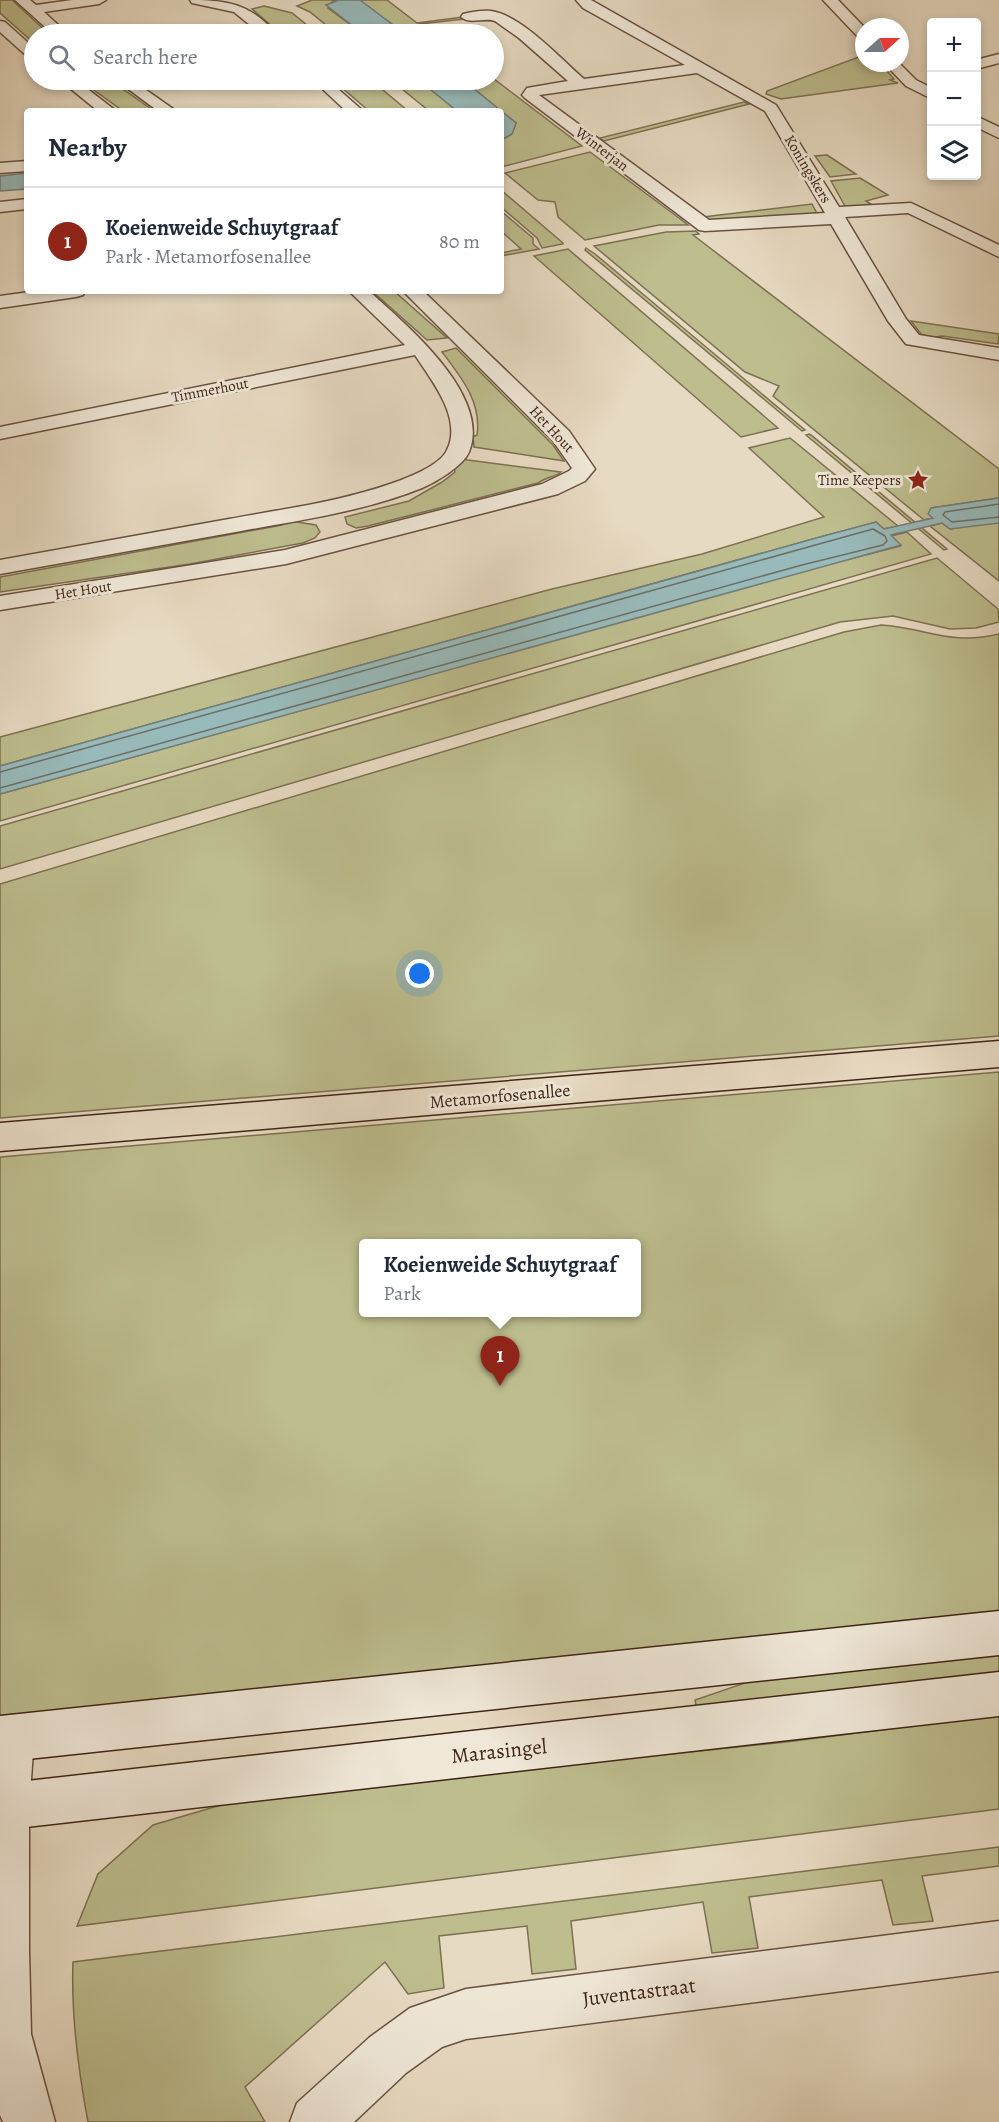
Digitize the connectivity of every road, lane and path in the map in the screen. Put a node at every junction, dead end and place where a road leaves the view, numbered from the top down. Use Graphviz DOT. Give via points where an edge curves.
graph roads {
  1 [pos="22,0"];
  2 [pos="99,0"];
  3 [pos="197,0"];
  4 [pos="583,0"];
  5 [pos="830,0"];
  6 [pos="32,10"];
  7 [pos="468,17"];
  8 [pos="49,24"];
  9 [pos="257,24"];
  10 [pos="0,25"];
  11 [pos="855,26"];
  12 [pos="24,46"];
  13 [pos="999,58"];
  14 [pos="981,63"];
  15 [pos="698,68"];
  16 [pos="900,72"];
  17 [pos="927,79"];
  18 [pos="911,83"];
  19 [pos="580,84"];
  20 [pos="80,90"];
  21 [pos="138,90"];
  22 [pos="331,90"];
  23 [pos="927,92"];
  24 [pos="104,108"];
  25 [pos="164,108"];
  26 [pos="352,108"];
  27 [pos="981,124"];
  28 [pos="999,133"];
  29 [pos="24,166"];
  30 [pos="0,168"];
  31 [pos="24,204"];
  32 [pos="0,207"];
  33 [pos="836,215"];
  34 [pos="999,252"];
  35 [pos="55,294"];
  36 [pos="361,294"];
  37 [pos="415,294"];
  38 [pos="0,302"];
  39 [pos="420,348"];
  40 [pos="999,354"];
  41 [pos="0,433"];
  42 [pos="322,509"];
  43 [pos="343,543"];
  44 [pos="0,567"];
  45 [pos="0,603"];
  46 [pos="999,1054"];
  47 [pos="0,1137"];
  48 [pos="999,1633"];
  49 [pos="999,1694"];
  50 [pos="6,1739"];
  51 [pos="3,1807"];
  52 [pos="999,1946"];
  53 [pos="29,2122"];
  54 [pos="316,2122"];
  1 -- 6 [label="street"];
  2 -- 6 [label="street"];
  3 -- 9 [label="street" via="239,9"];
  4 -- 15 [label="street, Koningskers"];
  5 -- 11 [label="street"];
  6 -- 8 [label="street"];
  7 -- 19 [label="street" via="485,15 501,19 552,57"];
  10 -- 12 [label="street"];
  13 -- 14 [label="street"];
  15 -- 19 [label="street, Winterjan"];
  15 -- 33 [label="street, Koningskers" via="771,108"];
  16 -- 18 [label="street"];
  17 -- 18 [label="street"];
  18 -- 23 [label="street"];
  19 -- 33 [label="street, Winterjan" via="532,91 530,95 705,226"];
  20 -- 24 [label="street"];
  21 -- 25 [label="street"];
  22 -- 26 [label="street"];
  27 -- 28 [label="street"];
  29 -- 30 [label="street"];
  31 -- 32 [label="street"];
  33 -- 34 [label="street" via="911,208"];
  33 -- 40 [label="street, Koningskers" via="898,321 914,340"];
  35 -- 38 [label="street"];
  36 -- 39 [label="street"];
  37 -- 43 [label="street, Het Hout" via="561,436 584,469 550,489"];
  39 -- 41 [label="street, Timmerhout"];
  39 -- 42 [label="street" via="453,397 462,424 458,452 442,468 417,482"];
  42 -- 43 [label="street"];
  42 -- 44 [label="street"];
  43 -- 45 [label="street, Het Hout" via="231,567"];
  46 -- 47 [label="main road, Metamorfosenallee"];
  48 -- 50 [label="street"];
  49 -- 51 [label="street, Marasingel"];
  50 -- 51 [label="street"];
  51 -- 53 [label="street" via="6,2034"];
  52 -- 54 [label="street, Juventastraat" via="466,2014 428,2026 396,2049"];
}
